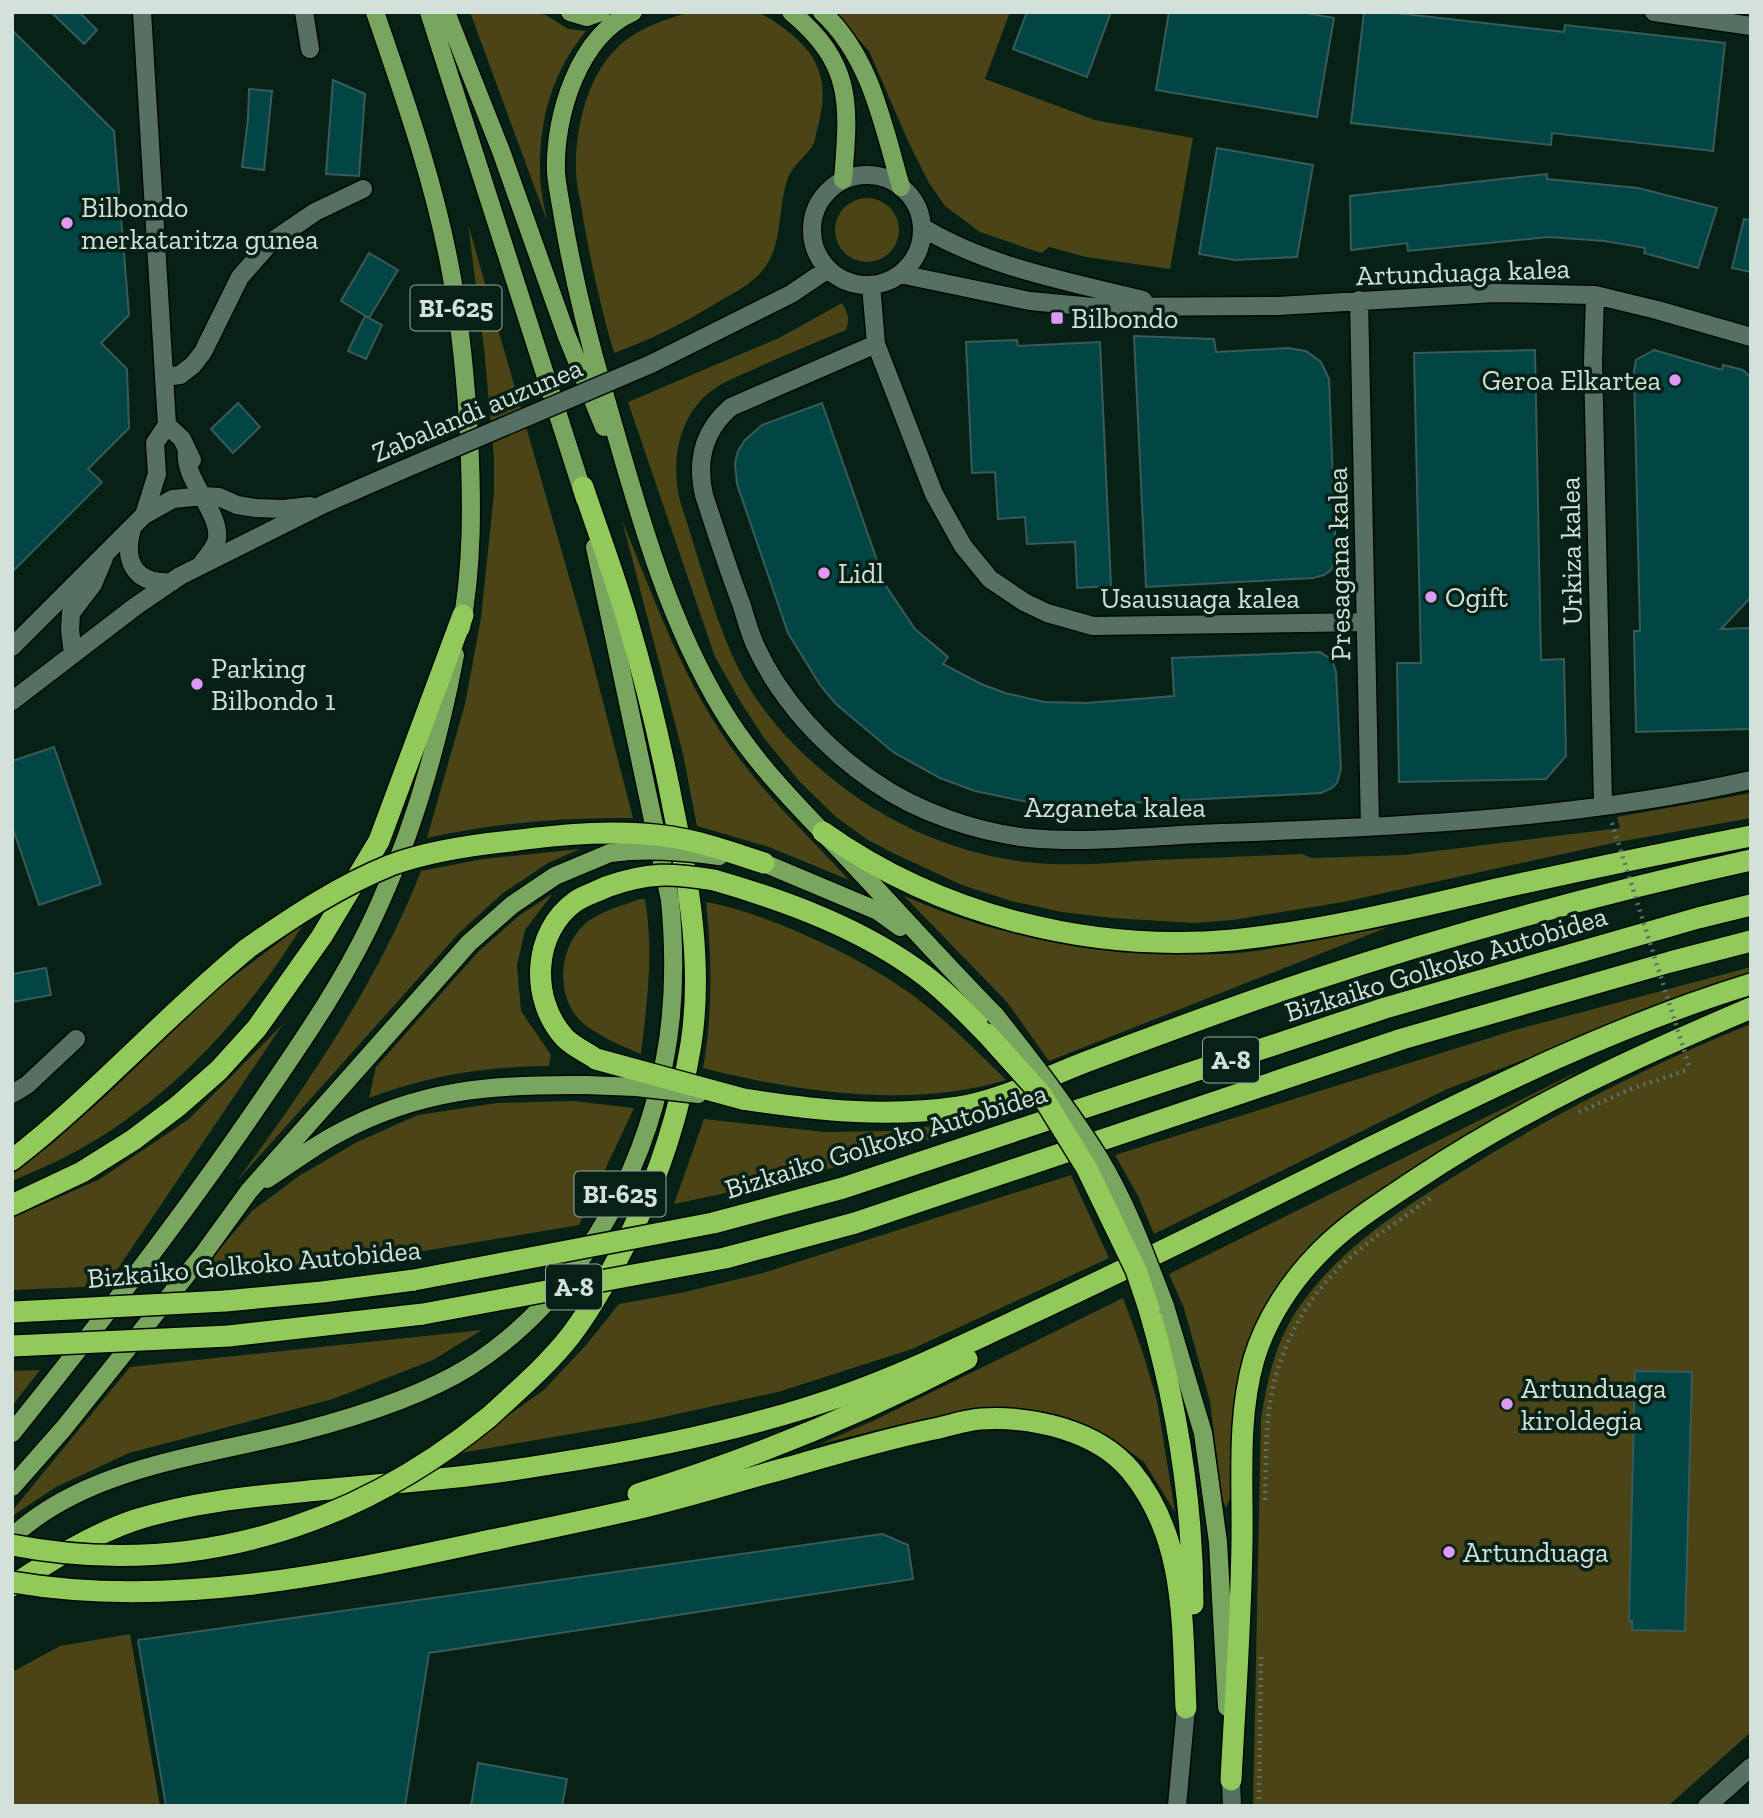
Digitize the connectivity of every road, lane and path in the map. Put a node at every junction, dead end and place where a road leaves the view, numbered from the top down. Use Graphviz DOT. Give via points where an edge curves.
graph roads {
  1 [pos="142,12"];
  2 [pos="304,12"];
  3 [pos="375,12"];
  4 [pos="429,12"];
  5 [pos="446,12"];
  6 [pos="570,12"];
  7 [pos="601,12"];
  8 [pos="633,12"];
  9 [pos="792,12"];
  10 [pos="822,12"];
  11 [pos="1654,12"];
  12 [pos="1751,26"];
  13 [pos="310,49"];
  14 [pos="843,180"];
  15 [pos="901,187"];
  16 [pos="363,189"];
  17 [pos="922,227"];
  18 [pos="828,269"];
  19 [pos="900,274"];
  20 [pos="870,285"];
  21 [pos="1595,295"];
  22 [pos="1359,300"];
  23 [pos="1170,306"];
  24 [pos="1751,337"];
  25 [pos="876,344"];
  26 [pos="164,377"];
  27 [pos="167,425"];
  28 [pos="583,487"];
  29 [pos="211,496"];
  30 [pos="324,504"];
  31 [pos="640,518"];
  32 [pos="139,520"];
  33 [pos="108,549"];
  34 [pos="199,566"];
  35 [pos="172,582"];
  36 [pos="463,615"];
  37 [pos="1366,622"];
  38 [pos="13,646"];
  39 [pos="73,654"];
  40 [pos="12,701"];
  41 [pos="1751,780"];
  42 [pos="1602,805"];
  43 [pos="1612,823"];
  44 [pos="1370,826"];
  45 [pos="823,832"];
  46 [pos="1751,836"];
  47 [pos="1751,860"];
  48 [pos="764,863"];
  49 [pos="1751,905"];
  50 [pos="1751,942"];
  51 [pos="933,953"];
  52 [pos="1751,984"];
  53 [pos="1751,1008"];
  54 [pos="991,1024"];
  55 [pos="76,1039"];
  56 [pos="12,1094"];
  57 [pos="743,1099"];
  58 [pos="1574,1115"];
  59 [pos="12,1160"];
  60 [pos="249,1191"];
  61 [pos="1440,1192"];
  62 [pos="12,1205"];
  63 [pos="1110,1278"];
  64 [pos="1157,1308"];
  65 [pos="12,1312"];
  66 [pos="12,1346"];
  67 [pos="12,1433"];
  68 [pos="12,1487"];
  69 [pos="1265,1502"];
  70 [pos="12,1537"];
  71 [pos="482,1542"];
  72 [pos="12,1545"];
  73 [pos="12,1584"];
  74 [pos="1262,1652"];
  75 [pos="1186,1708"];
  76 [pos="1751,1767"];
  77 [pos="1231,1780"];
  78 [pos="1177,1804"];
  79 [pos="1232,1806"];
  80 [pos="1259,1806"];
  81 [pos="1707,1806"];
  1 -- 26 [label="street, Zabalandi auzunea"];
  2 -- 13 [label="street"];
  3 -- 36 [label="main road, BI-625" via="432,189 452,277 472,495"];
  4 -- 28 [label="main road, BI-625"];
  5 -- 31 [label="main road"];
  6 -- 7 [label="main road" via="587,17"];
  8 -- 31 [label="main road" via="603,34 583,60 562,117 556,173 587,333"];
  9 -- 14 [label="main road" via="816,33 843,79"];
  10 -- 15 [label="main road" via="858,57 879,109"];
  11 -- 12 [label="street"];
  14 -- 15 [label="street" via="873,176"];
  14 -- 18 [label="street" via="826,194 814,214 813,243"];
  15 -- 17 [label="street" via="916,205"];
  16 -- 26 [label="street" via="315,212 271,242 240,277 193,365 180,375"];
  17 -- 19 [label="street" via="917,253"];
  17 -- 23 [label="street, Artunduaga kalea" via="957,246 1040,275"];
  18 -- 20 [label="street" via="847,282"];
  18 -- 30 [label="street, Zabalandi auzunea, bridge" via="791,295 650,364"];
  19 -- 20 [label="street"];
  19 -- 23 [label="street, Artunduaga kalea" via="1030,301 1093,307"];
  20 -- 25 [label="street, Usausuaga kalea"];
  21 -- 22 [label="street, Artunduaga kalea" via="1495,293"];
  21 -- 24 [label="street, Artunduaga kalea"];
  21 -- 42 [label="street, Urkiza kalea"];
  22 -- 23 [label="street, Artunduaga kalea"];
  22 -- 37 [label="street, Presagana kalea"];
  25 -- 37 [label="street, Usausuaga kalea" via="934,494 963,546 990,579 1024,602 1093,626"];
  25 -- 44 [label="street, Azganeta kalea" via="731,407 707,436 701,459 704,495 756,648 811,728 873,781 898,796 965,823 1029,838"];
  26 -- 27 [label="street, Zabalandi auzunea"];
  27 -- 29 [label="street, Zabalandi auzunea" via="182,439"];
  27 -- 32 [label="street, Zabalandi auzunea" via="155,443 157,474"];
  28 -- 70 [label="main road, BI-625" via="670,900 674,946 665,1059 640,1143 615,1205 574,1271 519,1330 468,1367 370,1411 136,1470 64,1500"];
  28 -- 72 [label="highway, bridge" via="628,621 663,758 683,853 694,939 691,1042 676,1116 657,1174 617,1260 572,1334 541,1370 456,1444 361,1501 269,1536 188,1551 100,1555"];
  29 -- 30 [label="street, Zabalandi auzunea" via="256,508"];
  29 -- 32 [label="street, Zabalandi auzunea" via="173,499"];
  29 -- 34 [label="street, Zabalandi auzunea" via="218,535"];
  30 -- 34 [label="street, Zabalandi auzunea"];
  31 -- 45 [label="main road" via="680,626 723,711 785,795"];
  32 -- 33 [label="street, Zabalandi auzunea"];
  32 -- 35 [label="street, Zabalandi auzunea" via="127,545 134,569 150,581"];
  33 -- 38 [label="street, Zabalandi auzunea"];
  33 -- 39 [label="street, Zabalandi auzunea" via="93,584 71,613"];
  34 -- 35 [label="street, Zabalandi auzunea"];
  35 -- 39 [label="street, Zabalandi auzunea"];
  36 -- 62 [label="highway" via="379,841 322,936 257,1028 219,1070 133,1140 82,1172"];
  36 -- 67 [label="main road, BI-625" via="442,725 415,816 354,956 235,1140"];
  37 -- 44 [label="street, Presagana kalea"];
  39 -- 40 [label="street, Zabalandi auzunea"];
  41 -- 42 [label="street, Azganeta kalea"];
  42 -- 44 [label="street, Azganeta kalea" via="1505,819"];
  43 -- 58 [label="path, bridge" via="1690,1069"];
  45 -- 46 [label="highway" via="857,857 954,904 1059,931 1195,942 1358,920"];
  45 -- 51 [label="main road"];
  47 -- 57 [label="highway" via="1542,912 1308,981 992,1100 931,1110 869,1113"];
  48 -- 51 [label="main road" via="878,911"];
  48 -- 59 [label="highway, bridge" via="707,845 649,834 552,836 415,857 360,878 248,948 83,1101"];
  48 -- 60 [label="main road, bridge" via="635,849 610,853 555,876 512,905 469,943"];
  49 -- 65 [label="highway, Bizkaiko Golkoko Autobidea / A-8, bridge" via="1385,1008 931,1160 713,1223 414,1280 322,1292"];
  50 -- 66 [label="highway, Bizkaiko Golkoko Autobidea / A-8, bridge" via="1402,1039 855,1223 725,1258 423,1314 229,1336"];
  51 -- 54 [label="main road"];
  52 -- 63 [label="highway" via="1532,1069"];
  53 -- 77 [label="highway" via="1567,1091 1433,1168 1338,1235 1281,1301 1255,1357 1243,1418"];
  54 -- 57 [label="highway, bridge" via="925,975 851,931 791,904 714,880 662,874 635,877 575,902 547,940 540,967 544,1005 566,1040 596,1059"];
  54 -- 64 [label="highway, bridge" via="1086,1167"];
  55 -- 56 [label="street"];
  57 -- 60 [label="main road, bridge" via="586,1084 484,1087 423,1099 363,1121"];
  60 -- 68 [label="main road" via="97,1387"];
  61 -- 69 [label="path" via="1354,1254 1302,1314 1278,1364 1272,1391"];
  63 -- 71 [label="highway" via="918,1385 800,1437 684,1480"];
  63 -- 73 [label="highway" via="895,1376 783,1414 554,1464 175,1509 93,1536"];
  64 -- 75 [label="highway" via="1190,1521 1193,1656"];
  64 -- 77 [label="main road" via="1203,1433 1218,1542"];
  71 -- 73 [label="highway, bridge" via="285,1579 204,1587 103,1591"];
  71 -- 75 [label="highway" via="629,1511 909,1434 980,1419 1035,1421 1109,1449 1129,1469 1163,1521 1180,1591"];
  74 -- 80 [label="path"];
  75 -- 78 [label="street"];
  76 -- 81 [label="street"];
  77 -- 79 [label="street"];
}
